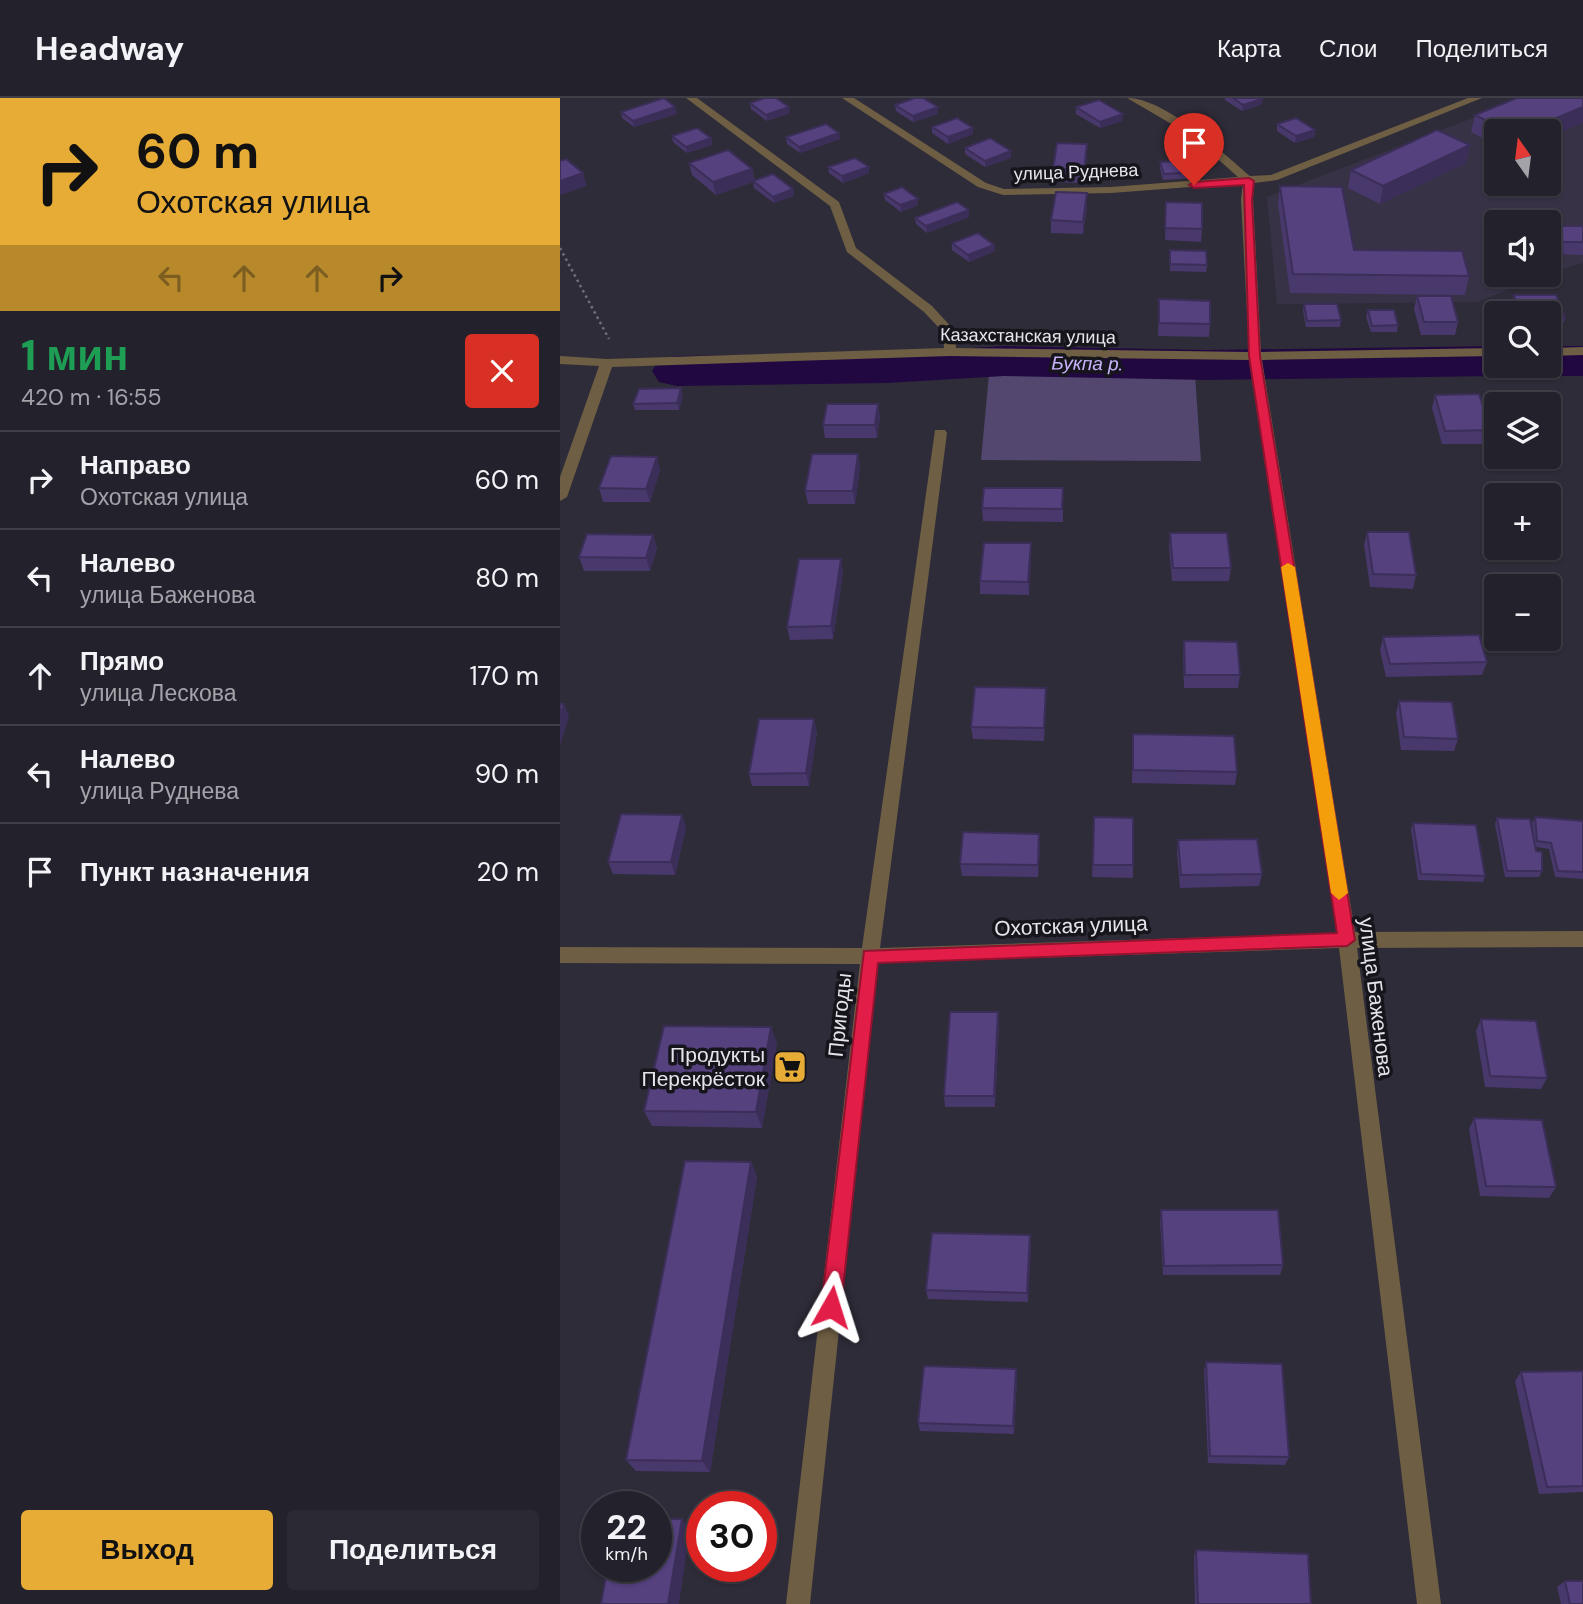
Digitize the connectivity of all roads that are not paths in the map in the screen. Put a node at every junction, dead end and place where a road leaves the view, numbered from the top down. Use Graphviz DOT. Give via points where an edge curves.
graph roads {
  1 [pos="691,98"];
  2 [pos="847,98"];
  3 [pos="1132,98"];
  4 [pos="1477,98"];
  5 [pos="1249,181"];
  6 [pos="1583,351"];
  7 [pos="950,352"];
  8 [pos="1484,352"];
  9 [pos="1561,352"];
  10 [pos="1255,356"];
  11 [pos="560,360"];
  12 [pos="607,363"];
  13 [pos="940,433"];
  14 [pos="560,497"];
  15 [pos="1583,939"];
  16 [pos="1347,940"];
  17 [pos="560,955"];
  18 [pos="870,956"];
  19 [pos="798,1604"];
  20 [pos="1429,1604"];
  1 -- 7 [label="street" via="835,204 851,250 928,309 949,331"];
  2 -- 5 [label="street, улица Руднева" via="982,185 1003,192"];
  3 -- 5 [label="street" via="1196,134"];
  4 -- 5 [label="street, улица Руднева" via="1273,177"];
  5 -- 10 [label="street, улица Баженова"];
  6 -- 9 [label="street"];
  7 -- 10 [label="street, Казахстанская улица"];
  7 -- 12 [label="street, Казахстанская улица"];
  8 -- 10 [label="street, Казахстанская улица"];
  10 -- 16 [label="street, улица Баженова"];
  11 -- 12 [label="street, Казахстанская улица"];
  12 -- 14 [label="street"];
  13 -- 18 [label="street, Пригоды"];
  15 -- 16 [label="street, Охотская улица"];
  16 -- 18 [label="street, Охотская улица"];
  16 -- 20 [label="street, улица Баженова"];
  17 -- 18 [label="street, Охотская улица"];
  18 -- 19 [label="street, Пригоды"];
}
